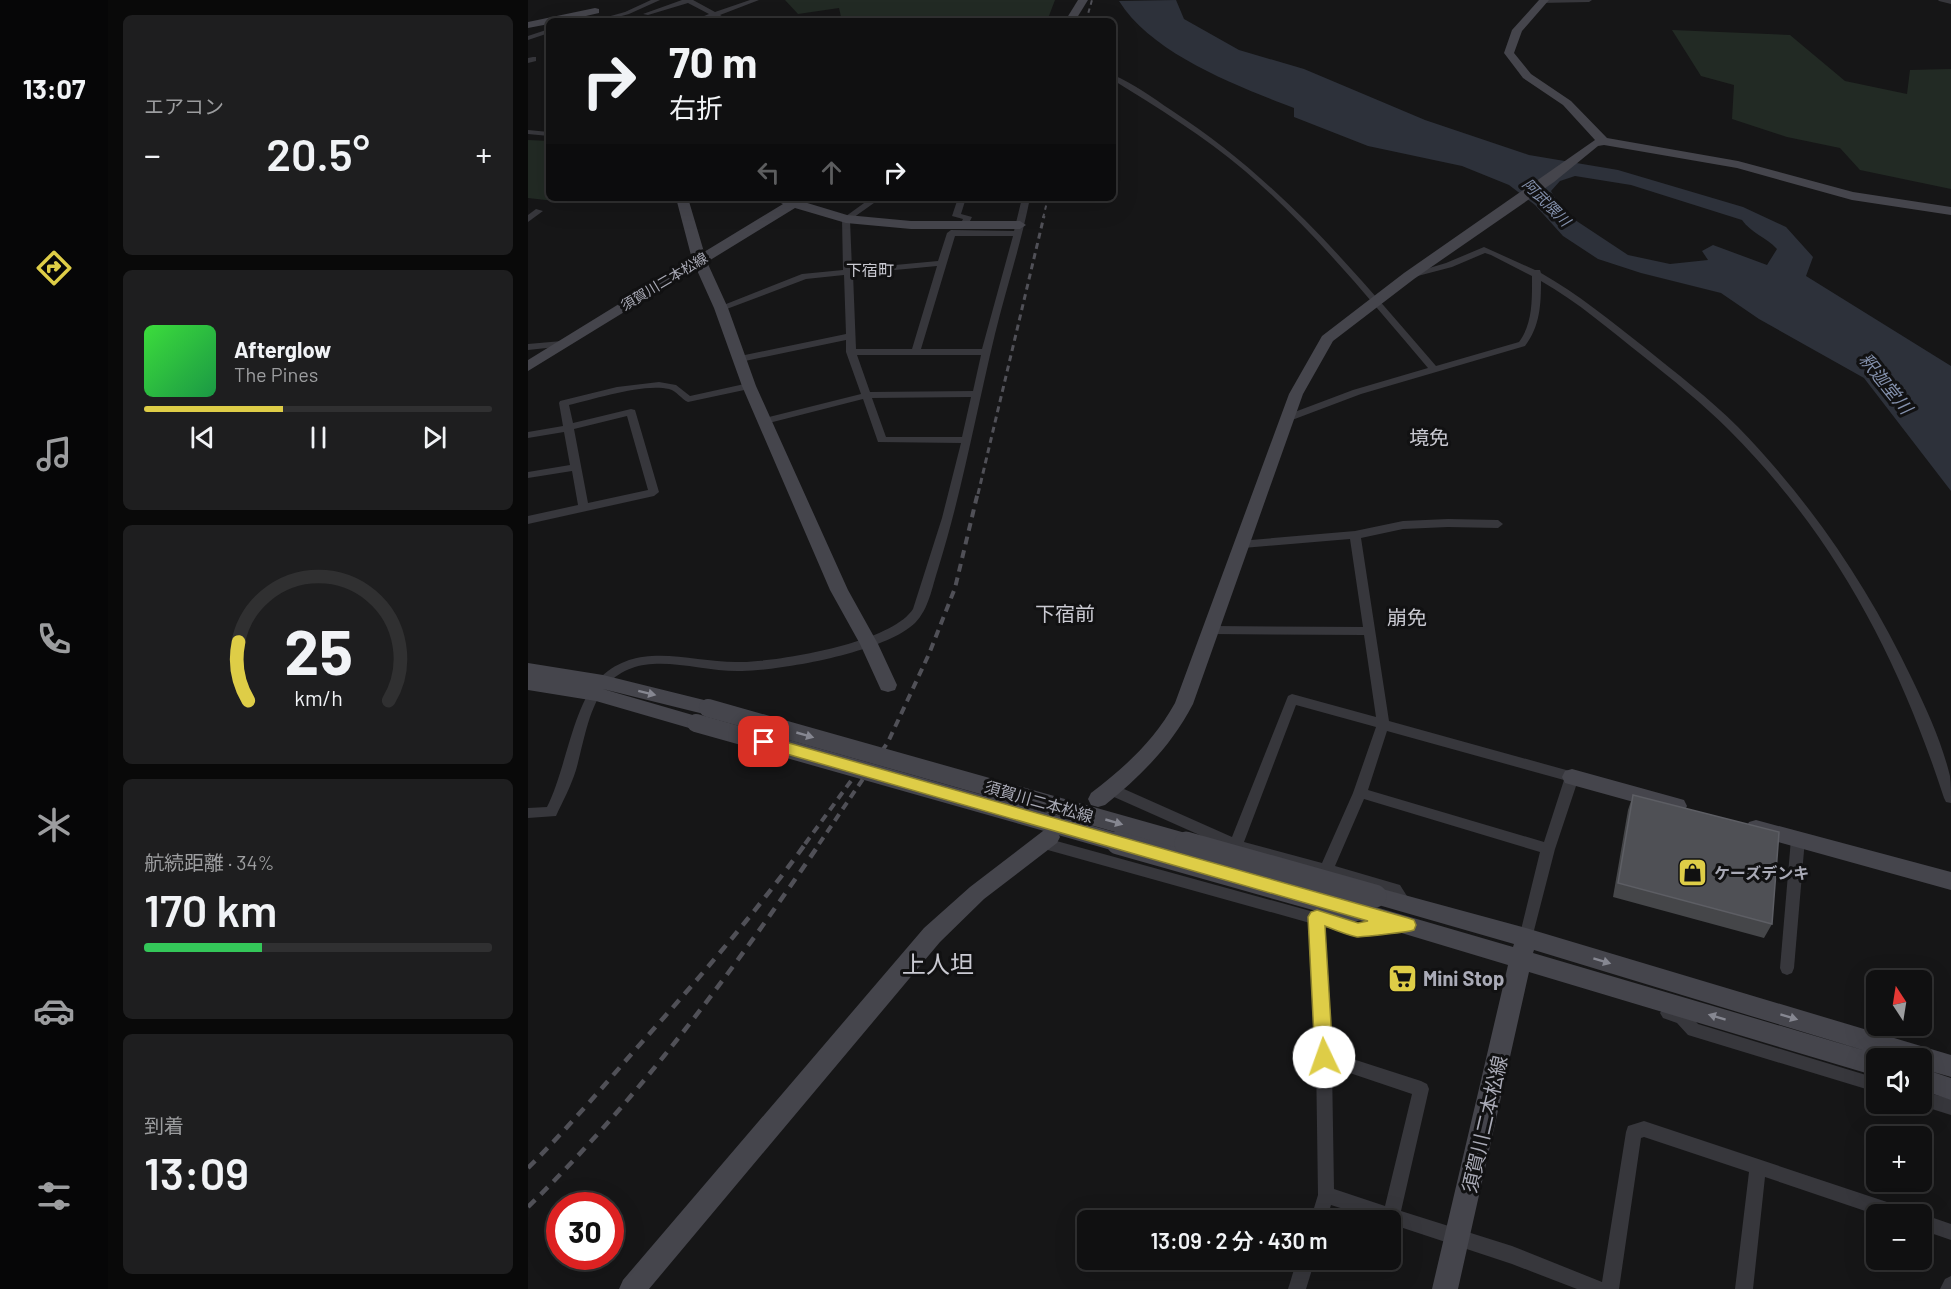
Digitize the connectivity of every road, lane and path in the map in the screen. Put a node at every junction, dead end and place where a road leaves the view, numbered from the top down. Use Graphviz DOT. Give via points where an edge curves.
graph roads {
  1 [pos="657,0"];
  2 [pos="688,0"];
  3 [pos="756,0"];
  4 [pos="1083,0"];
  5 [pos="1589,0"];
  6 [pos="1941,0"];
  7 [pos="1543,1"];
  8 [pos="1951,2"];
  9 [pos="599,13"];
  10 [pos="646,14"];
  11 [pos="713,15"];
  12 [pos="572,18"];
  13 [pos="704,18"];
  14 [pos="720,18"];
  15 [pos="1072,18"];
  16 [pos="546,22"];
  17 [pos="528,25"];
  18 [pos="546,33"];
  19 [pos="528,38"];
  20 [pos="1116,79"];
  21 [pos="528,132"];
  22 [pos="546,134"];
  23 [pos="1603,141"];
  24 [pos="683,201"];
  25 [pos="797,201"];
  26 [pos="873,201"];
  27 [pos="961,201"];
  28 [pos="1025,201"];
  29 [pos="539,211"];
  30 [pos="1951,212"];
  31 [pos="528,219"];
  32 [pos="846,219"];
  33 [pos="964,225"];
  34 [pos="1019,230"];
  35 [pos="699,260"];
  36 [pos="941,263"];
  37 [pos="849,271"];
  38 [pos="1537,272"];
  39 [pos="1408,276"];
  40 [pos="1375,301"];
  41 [pos="722,308"];
  42 [pos="850,336"];
  43 [pos="562,344"];
  44 [pos="528,347"];
  45 [pos="916,351"];
  46 [pos="851,352"];
  47 [pos="986,352"];
  48 [pos="740,359"];
  49 [pos="528,367"];
  50 [pos="1434,369"];
  51 [pos="749,386"];
  52 [pos="977,394"];
  53 [pos="867,395"];
  54 [pos="1288,418"];
  55 [pos="765,421"];
  56 [pos="567,428"];
  57 [pos="528,435"];
  58 [pos="966,440"];
  59 [pos="577,467"];
  60 [pos="528,475"];
  61 [pos="584,508"];
  62 [pos="528,520"];
  63 [pos="1498,524"];
  64 [pos="1355,535"];
  65 [pos="1243,544"];
  66 [pos="1212,630"];
  67 [pos="1368,631"];
  68 [pos="869,644"];
  69 [pos="528,670"];
  70 [pos="528,683"];
  71 [pos="888,685"];
  72 [pos="600,688"];
  73 [pos="702,715"];
  74 [pos="1383,725"];
  75 [pos="1572,777"];
  76 [pos="1360,793"];
  77 [pos="1104,794"];
  78 [pos="1951,798"];
  79 [pos="1696,812"];
  80 [pos="528,813"];
  81 [pos="1741,824"];
  82 [pos="1798,839"];
  83 [pos="1046,840"];
  84 [pos="1236,845"];
  85 [pos="1548,849"];
  86 [pos="1326,870"];
  87 [pos="1951,881"];
  88 [pos="1405,903"];
  89 [pos="1317,917"];
  90 [pos="1408,925"];
  91 [pos="1524,948"];
  92 [pos="1787,968"];
  93 [pos="1572,973"];
  94 [pos="1596,980"];
  95 [pos="1324,1057"];
  96 [pos="1866,1061"];
  97 [pos="1866,1061"];
  98 [pos="1866,1062"];
  99 [pos="1932,1065"];
  100 [pos="1951,1066"];
  101 [pos="1932,1083"];
  102 [pos="1951,1089"];
  103 [pos="1932,1102"];
  104 [pos="1951,1107"];
  105 [pos="1758,1167"];
  106 [pos="1326,1195"];
  107 [pos="1869,1204"];
  108 [pos="1321,1210"];
  109 [pos="1372,1210"];
  110 [pos="1392,1210"];
  111 [pos="1401,1219"];
  112 [pos="1932,1225"];
  113 [pos="1951,1232"];
  114 [pos="1458,1237"];
  115 [pos="1303,1270"];
  116 [pos="1951,1285"];
  117 [pos="632,1289"];
  118 [pos="1297,1289"];
  119 [pos="1445,1289"];
  120 [pos="1599,1289"];
  121 [pos="1610,1289"];
  122 [pos="1743,1289"];
  123 [pos="1949,1289"];
  1 -- 9 [label="street" via="627,13"];
  2 -- 10 [label="street"];
  2 -- 11 [label="street"];
  3 -- 11 [label="street"];
  4 -- 15 [label="street"];
  5 -- 7 [label="street"];
  6 -- 8 [label="street"];
  7 -- 23 [label="street" via="1516,30 1509,53 1527,76 1567,103"];
  9 -- 12 [label="street"];
  11 -- 13 [label="street"];
  11 -- 14 [label="street"];
  16 -- 17 [label="street"];
  18 -- 19 [label="street"];
  20 -- 40 [label="street" via="1262,182"];
  21 -- 22 [label="street"];
  23 -- 30 [label="street" via="1737,165 1852,196"];
  23 -- 39 [label="street"];
  24 -- 35 [label="street"];
  25 -- 32 [label="street"];
  25 -- 35 [label="street, 須賀川二本松線"];
  26 -- 32 [label="street"];
  27 -- 33 [label="street" via="956,216 968,217"];
  28 -- 34 [label="street"];
  29 -- 31 [label="street"];
  32 -- 33 [label="street"];
  32 -- 37 [label="street"];
  33 -- 34 [label="street"];
  34 -- 36 [label="street" via="951,233"];
  34 -- 47 [label="street"];
  35 -- 41 [label="street"];
  35 -- 43 [label="street, 須賀川二本松線"];
  36 -- 37 [label="street"];
  36 -- 45 [label="street"];
  37 -- 41 [label="street" via="805,276"];
  37 -- 42 [label="street"];
  38 -- 39 [label="street" via="1484,250"];
  38 -- 50 [label="street" via="1536,315 1522,344"];
  38 -- 78 [label="street" via="1683,384 1747,443 1804,511 1862,592 1887,636 1920,707"];
  39 -- 40 [label="street"];
  40 -- 50 [label="street"];
  40 -- 54 [label="street" via="1327,339 1296,394"];
  41 -- 48 [label="street"];
  42 -- 46 [label="street"];
  42 -- 48 [label="street"];
  43 -- 44 [label="street"];
  43 -- 49 [label="street, 須賀川二本松線"];
  45 -- 46 [label="street"];
  45 -- 47 [label="street"];
  46 -- 53 [label="street"];
  47 -- 52 [label="street"];
  48 -- 51 [label="street"];
  50 -- 54 [label="street"];
  51 -- 55 [label="street"];
  51 -- 56 [label="street" via="688,399 669,385 624,389 564,403"];
  52 -- 53 [label="street"];
  52 -- 58 [label="street"];
  53 -- 55 [label="street"];
  53 -- 58 [label="street" via="882,440"];
  54 -- 65 [label="street"];
  55 -- 68 [label="street" via="839,590"];
  56 -- 57 [label="street"];
  56 -- 59 [label="street"];
  56 -- 61 [label="street" via="632,412 654,492"];
  58 -- 68 [label="street" via="943,537 918,610 898,631"];
  59 -- 60 [label="street"];
  59 -- 61 [label="street"];
  61 -- 62 [label="street"];
  63 -- 64 [label="street" via="1403,525"];
  64 -- 65 [label="street"];
  64 -- 67 [label="street"];
  65 -- 66 [label="street"];
  66 -- 67 [label="street"];
  66 -- 77 [label="street" via="1173,724 1152,754"];
  67 -- 74 [label="street"];
  68 -- 71 [label="street"];
  68 -- 72 [label="street" via="741,667 665,660 629,662"];
  69 -- 72 [label="street, 須賀川二本松線"];
  70 -- 72 [label="street, 須賀川二本松線"];
  72 -- 73 [label="street, 須賀川二本松線"];
  72 -- 80 [label="street" via="582,720 564,786 551,812"];
  73 -- 88 [label="street, 須賀川二本松線, one-way, bridge"];
  73 -- 90 [label="street, 須賀川二本松線, bridge"];
  74 -- 75 [label="street"];
  74 -- 76 [label="street"];
  74 -- 84 [label="street" via="1292,699"];
  75 -- 79 [label="street"];
  75 -- 85 [label="street"];
  76 -- 85 [label="street"];
  76 -- 86 [label="street"];
  77 -- 84 [label="street"];
  81 -- 82 [label="street"];
  82 -- 87 [label="street"];
  82 -- 92 [label="street"];
  83 -- 89 [label="street"];
  83 -- 117 [label="street" via="977,893 932,934"];
  84 -- 86 [label="street"];
  85 -- 91 [label="street"];
  86 -- 88 [label="street" via="1395,889"];
  88 -- 91 [label="street, 須賀川二本松線" via="1443,915 1458,931"];
  89 -- 90 [label="street" via="1358,930"];
  89 -- 95 [label="street"];
  90 -- 91 [label="street, 須賀川二本松線"];
  91 -- 93 [label="street"];
  91 -- 94 [label="street" via="1570,962"];
  91 -- 96 [label="street, one-way"];
  91 -- 114 [label="street, 須賀川二本松線"];
  93 -- 94 [label="street"];
  93 -- 98 [label="street" via="1576,985 1682,1017 1693,1030"];
  97 -- 94 [label="street, one-way"];
  95 -- 106 [label="street"];
  95 -- 110 [label="street" via="1421,1089"];
  99 -- 100 [label="street"];
  101 -- 102 [label="street"];
  103 -- 104 [label="street"];
  105 -- 107 [label="street"];
  105 -- 121 [label="street" via="1644,1129 1634,1132"];
  105 -- 122 [label="street"];
  106 -- 108 [label="street"];
  106 -- 109 [label="street"];
  111 -- 114 [label="street"];
  112 -- 113 [label="street"];
  114 -- 119 [label="street, 須賀川二本松線"];
  114 -- 120 [label="street"];
  115 -- 118 [label="street"];
  116 -- 123 [label="street"];
}
